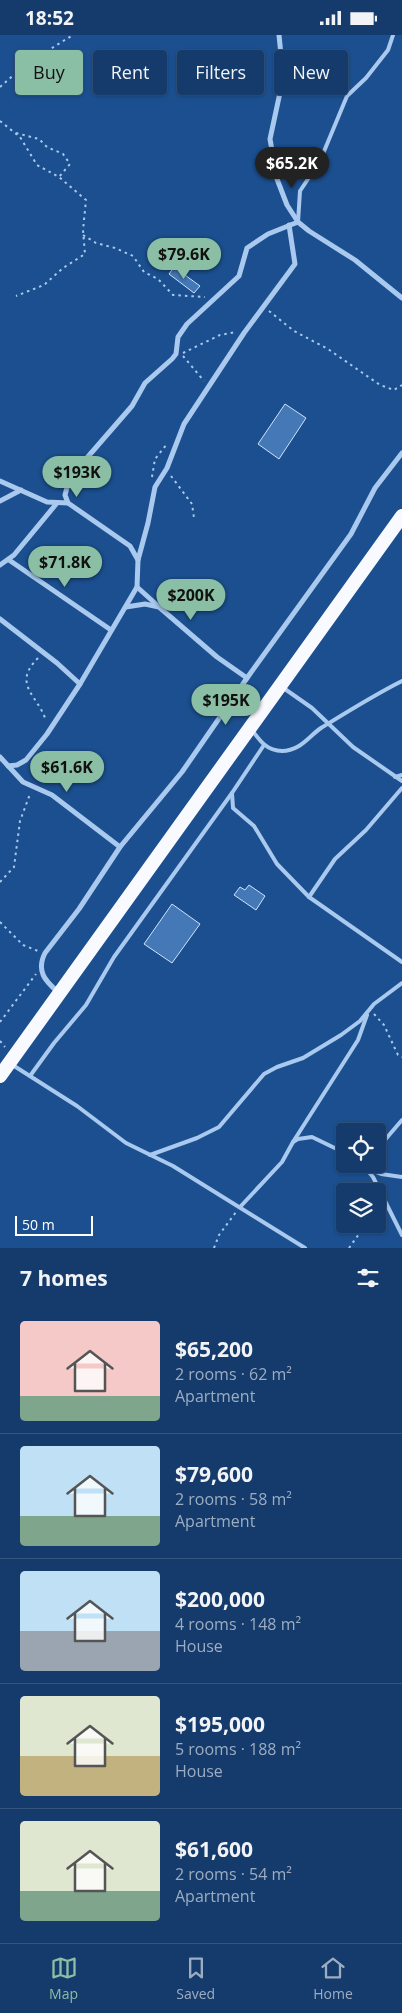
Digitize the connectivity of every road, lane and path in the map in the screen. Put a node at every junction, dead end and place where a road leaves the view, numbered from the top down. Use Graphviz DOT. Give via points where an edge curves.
graph roads {
  1 [pos="73,35"];
  2 [pos="279,35"];
  3 [pos="393,35"];
  4 [pos="0,87"];
  5 [pos="0,121"];
  6 [pos="16,133"];
  7 [pos="59,177"];
  8 [pos="298,222"];
  9 [pos="289,225"];
  10 [pos="83,235"];
  11 [pos="16,296"];
  12 [pos="216,297"];
  13 [pos="402,298"];
  14 [pos="262,308"];
  15 [pos="244,333"];
  16 [pos="181,354"];
  17 [pos="172,359"];
  18 [pos="402,385"];
  19 [pos="208,389"];
  20 [pos="179,435"];
  21 [pos="402,453"];
  22 [pos="167,468"];
  23 [pos="0,481"];
  24 [pos="155,487"];
  25 [pos="21,490"];
  26 [pos="0,501"];
  27 [pos="57,503"];
  28 [pos="68,503"];
  29 [pos="402,516"];
  30 [pos="194,518"];
  31 [pos="9,560"];
  32 [pos="138,560"];
  33 [pos="0,565"];
  34 [pos="137,587"];
  35 [pos="126,607"];
  36 [pos="159,607"];
  37 [pos="0,619"];
  38 [pos="111,630"];
  39 [pos="43,652"];
  40 [pos="247,678"];
  41 [pos="402,681"];
  42 [pos="80,684"];
  43 [pos="281,686"];
  44 [pos="329,724"];
  45 [pos="251,728"];
  46 [pos="47,734"];
  47 [pos="264,745"];
  48 [pos="0,757"];
  49 [pos="8,765"];
  50 [pos="402,775"];
  51 [pos="395,777"];
  52 [pos="402,781"];
  53 [pos="34,788"];
  54 [pos="402,788"];
  55 [pos="232,793"];
  56 [pos="120,847"];
  57 [pos="0,882"];
  58 [pos="309,897"];
  59 [pos="0,921"];
  60 [pos="45,953"];
  61 [pos="402,962"];
  62 [pos="40,968"];
  63 [pos="402,983"];
  64 [pos="59,993"];
  65 [pos="369,1009"];
  66 [pos="0,1022"];
  67 [pos="402,1057"];
  68 [pos="9,1063"];
  69 [pos="0,1076"];
  70 [pos="30,1076"];
  71 [pos="402,1120"];
  72 [pos="386,1139"];
  73 [pos="293,1142"];
  74 [pos="336,1149"];
  75 [pos="150,1155"];
  76 [pos="370,1173"];
  77 [pos="378,1173"];
  78 [pos="402,1177"];
  79 [pos="240,1206"];
  80 [pos="360,1233"];
  81 [pos="402,1235"];
  82 [pos="214,1248"];
  83 [pos="305,1248"];
  84 [pos="349,1248"];
  1 -- 4 [label="path" via="26,64"];
  2 -- 8 [label="street" via="281,88 270,139 271,155 287,205"];
  3 -- 8 [label="lane" via="388,50 366,78 346,96 320,161 300,191"];
  5 -- 6 [label="path"];
  6 -- 7 [label="path" via="37,165"];
  6 -- 7 [label="path" via="31,135 63,154 70,164"];
  7 -- 10 [label="path" via="86,200"];
  8 -- 9 [label="street"];
  8 -- 13 [label="street" via="367,269"];
  9 -- 12 [label="street" via="247,248 239,276"];
  9 -- 14 [label="street" via="295,264"];
  10 -- 11 [label="path" via="86,250 82,257 44,285"];
  10 -- 12 [label="path" via="133,256 144,272 158,279 173,295"];
  12 -- 17 [label="street" via="181,331"];
  14 -- 15 [label="street"];
  14 -- 18 [label="path" via="380,385 394,390"];
  15 -- 16 [label="path" via="220,335"];
  15 -- 19 [label="street"];
  16 -- 17 [label="path"];
  16 -- 19 [label="path"];
  17 -- 28 [label="street" via="145,383 132,406 78,467 68,484 65,495"];
  19 -- 20 [label="street"];
  20 -- 22 [label="street"];
  20 -- 24 [label="path" via="154,459 151,472"];
  21 -- 40 [label="street" via="375,488 351,534"];
  22 -- 24 [label="street"];
  22 -- 30 [label="path" via="192,503"];
  23 -- 25 [label="street"];
  24 -- 32 [label="street"];
  25 -- 26 [label="street"];
  25 -- 27 [label="street"];
  27 -- 28 [label="street"];
  27 -- 31 [label="street"];
  28 -- 32 [label="street" via="119,536"];
  29 -- 43 [label="highway"];
  31 -- 33 [label="street"];
  31 -- 38 [label="street"];
  32 -- 34 [label="street"];
  34 -- 35 [label="street"];
  34 -- 36 [label="street"];
  35 -- 36 [label="street" via="145,604"];
  35 -- 38 [label="street"];
  36 -- 40 [label="street"];
  37 -- 39 [label="street"];
  38 -- 42 [label="street"];
  39 -- 42 [label="street"];
  39 -- 46 [label="path" via="29,669 27,686 44,714"];
  40 -- 56 [label="street" via="182,772"];
  41 -- 44 [label="lane"];
  42 -- 46 [label="street"];
  43 -- 44 [label="lane"];
  43 -- 45 [label="highway"];
  44 -- 47 [label="lane" via="293,749 275,751"];
  44 -- 51 [label="lane" via="353,747"];
  45 -- 47 [label="lane"];
  45 -- 64 [label="highway"];
  46 -- 49 [label="street" via="26,760"];
  47 -- 55 [label="lane"];
  48 -- 49 [label="street"];
  49 -- 53 [label="street" via="23,782"];
  50 -- 51 [label="lane"];
  51 -- 52 [label="lane"];
  53 -- 56 [label="street" via="52,795"];
  53 -- 57 [label="path" via="20,821 14,867"];
  54 -- 58 [label="lane" via="366,830 335,859"];
  55 -- 58 [label="lane" via="237,814 254,826 277,864"];
  55 -- 70 [label="lane" via="114,957 86,1005"];
  56 -- 60 [label="street"];
  58 -- 61 [label="lane"];
  59 -- 60 [label="path" via="23,945"];
  60 -- 62 [label="street"];
  62 -- 64 [label="street" via="47,983"];
  62 -- 66 [label="path"];
  63 -- 65 [label="lane"];
  64 -- 68 [label="highway"];
  65 -- 67 [label="path" via="384,1025 398,1055"];
  65 -- 73 [label="lane" via="358,1040"];
  65 -- 75 [label="lane" via="360,1021 341,1035 303,1058 264,1074 219,1127"];
  68 -- 69 [label="highway"];
  68 -- 70 [label="lane"];
  70 -- 75 [label="lane" via="126,1143"];
  71 -- 72 [label="lane"];
  73 -- 74 [label="lane" via="312,1137"];
  73 -- 79 [label="lane" via="282,1163"];
  75 -- 79 [label="lane"];
  76 -- 81 [label="lane"];
  77 -- 78 [label="lane"];
  79 -- 82 [label="path" via="219,1235"];
  79 -- 83 [label="lane"];
  80 -- 84 [label="path"];
}
